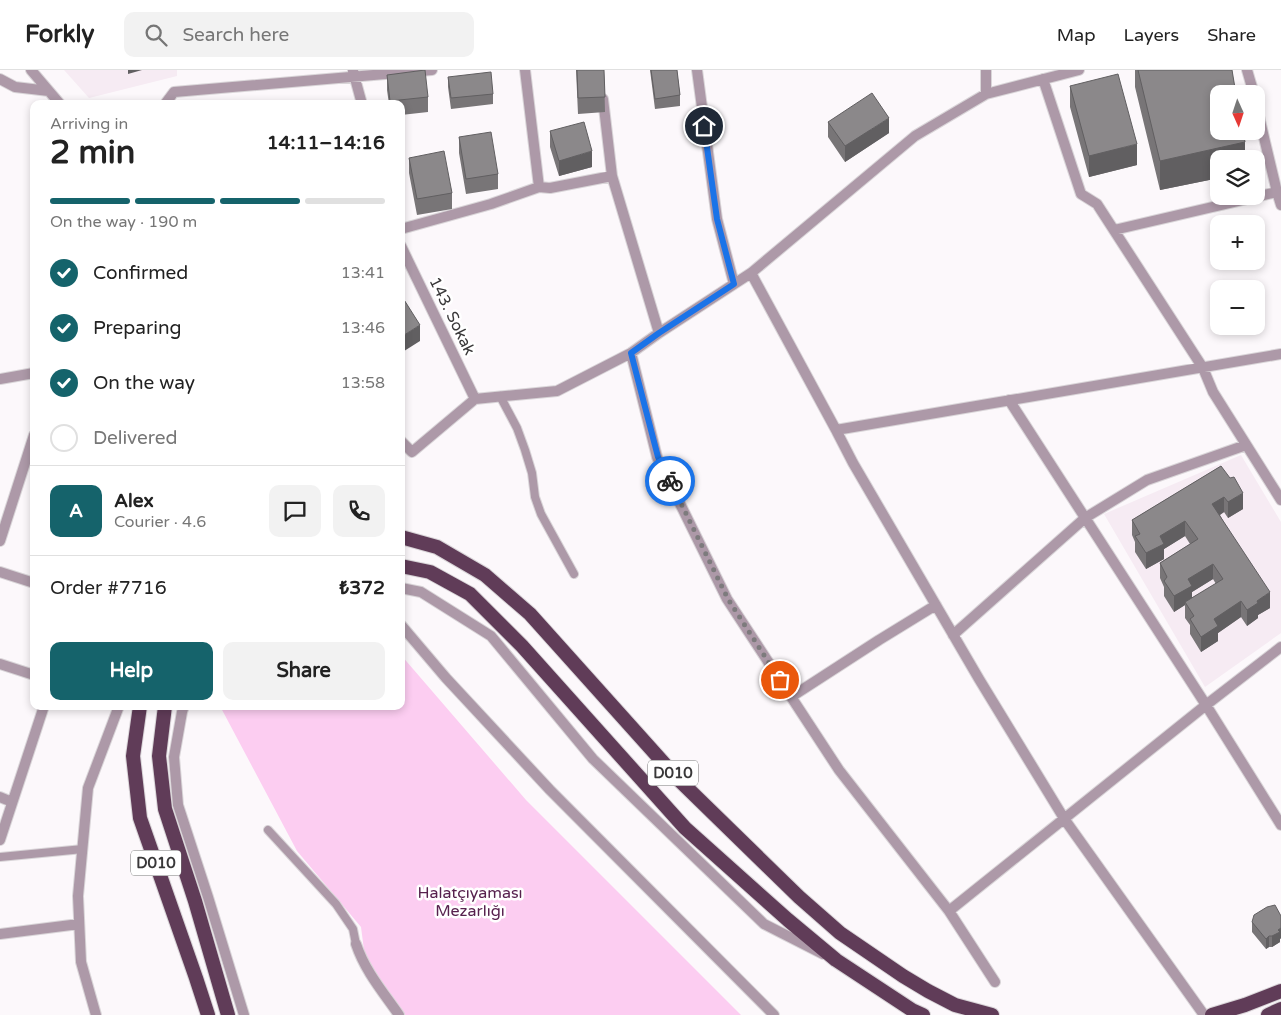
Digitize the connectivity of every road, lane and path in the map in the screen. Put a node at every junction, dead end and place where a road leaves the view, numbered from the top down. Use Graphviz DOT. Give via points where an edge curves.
graph roads {
  1 [pos="432,70"];
  2 [pos="525,70"];
  3 [pos="697,70"];
  4 [pos="986,70"];
  5 [pos="1079,70"];
  6 [pos="1248,70"];
  7 [pos="35,72"];
  8 [pos="354,73"];
  9 [pos="1043,78"];
  10 [pos="0,79"];
  11 [pos="1252,85"];
  12 [pos="602,89"];
  13 [pos="49,90"];
  14 [pos="986,94"];
  15 [pos="57,100"];
  16 [pos="168,100"];
  17 [pos="361,100"];
  18 [pos="1264,140"];
  19 [pos="612,176"];
  20 [pos="539,187"];
  21 [pos="1276,192"];
  22 [pos="1281,205"];
  23 [pos="405,228"];
  24 [pos="1114,230"];
  25 [pos="405,254"];
  26 [pos="751,273"];
  27 [pos="734,284"];
  28 [pos="659,333"];
  29 [pos="631,353"];
  30 [pos="1281,354"];
  31 [pos="1203,368"];
  32 [pos="30,374"];
  33 [pos="0,379"];
  34 [pos="500,396"];
  35 [pos="476,399"];
  36 [pos="1009,400"];
  37 [pos="836,430"];
  38 [pos="405,445"];
  39 [pos="1246,445"];
  40 [pos="30,446"];
  41 [pos="1281,500"];
  42 [pos="1085,518"];
  43 [pos="3,523"];
  44 [pos="405,538"];
  45 [pos="0,541"];
  46 [pos="405,567"];
  47 [pos="0,572"];
  48 [pos="574,574"];
  49 [pos="30,582"];
  50 [pos="405,589"];
  51 [pos="936,605"];
  52 [pos="405,630"];
  53 [pos="953,635"];
  54 [pos="1281,647"];
  55 [pos="0,664"];
  56 [pos="30,674"];
  57 [pos="791,697"];
  58 [pos="1206,706"];
  59 [pos="43,710"];
  60 [pos="117,710"];
  61 [pos="139,710"];
  62 [pos="165,710"];
  63 [pos="183,710"];
  64 [pos="0,797"];
  65 [pos="12,802"];
  66 [pos="1064,820"];
  67 [pos="1281,825"];
  68 [pos="268,830"];
  69 [pos="0,840"];
  70 [pos="82,849"];
  71 [pos="0,857"];
  72 [pos="949,911"];
  73 [pos="79,924"];
  74 [pos="0,934"];
  75 [pos="356,944"];
  76 [pos="842,964"];
  77 [pos="995,982"];
  78 [pos="1281,991"];
  79 [pos="1281,1009"];
  80 [pos="96,1015"];
  81 [pos="208,1015"];
  82 [pos="228,1015"];
  83 [pos="244,1015"];
  84 [pos="399,1015"];
  85 [pos="774,1015"];
  86 [pos="923,1015"];
  87 [pos="992,1015"];
  88 [pos="1204,1015"];
  89 [pos="1212,1015"];
  90 [pos="1268,1015"];
  1 -- 8 [label="street"];
  2 -- 20 [label="street"];
  3 -- 27 [label="street" via="717,219"];
  4 -- 14 [label="street"];
  5 -- 9 [label="street"];
  6 -- 11 [label="street"];
  7 -- 13 [label="street"];
  8 -- 16 [label="street" via="174,92"];
  8 -- 17 [label="street"];
  9 -- 14 [label="street"];
  9 -- 24 [label="street" via="1081,194 1097,204"];
  10 -- 13 [label="street" via="15,86"];
  12 -- 19 [label="street"];
  13 -- 15 [label="street"];
  14 -- 26 [label="street" via="915,136"];
  18 -- 21 [label="street"];
  19 -- 20 [label="street" via="550,188"];
  19 -- 28 [label="street"];
  20 -- 23 [label="street"];
  21 -- 22 [label="street"];
  21 -- 24 [label="street"];
  24 -- 31 [label="street"];
  25 -- 35 [label="street, 143. Sokak"];
  26 -- 27 [label="street"];
  26 -- 37 [label="street"];
  27 -- 28 [label="street"];
  28 -- 29 [label="street"];
  29 -- 34 [label="street" via="558,391"];
  29 -- 57 [label="street" via="658,457 728,599"];
  30 -- 31 [label="street"];
  31 -- 36 [label="street"];
  31 -- 39 [label="street" via="1213,392"];
  32 -- 33 [label="street"];
  34 -- 35 [label="street"];
  34 -- 48 [label="lane" via="525,450 541,514"];
  35 -- 38 [label="street" via="412,452"];
  36 -- 37 [label="street"];
  36 -- 42 [label="street"];
  37 -- 51 [label="street"];
  39 -- 41 [label="street"];
  39 -- 42 [label="street" via="1147,480"];
  40 -- 43 [label="street"];
  42 -- 53 [label="street"];
  42 -- 58 [label="street"];
  43 -- 45 [label="street"];
  44 -- 87 [label="highway, D010" via="437,546 477,570 530,614 678,778 840,933 928,991 955,1005"];
  46 -- 76 [label="highway, D010" via="430,572 470,594 522,646 685,828"];
  47 -- 49 [label="street"];
  50 -- 76 [label="street" via="421,592 491,636 593,759 764,924"];
  51 -- 53 [label="street"];
  51 -- 57 [label="street"];
  52 -- 85 [label="street" via="550,790"];
  53 -- 66 [label="street"];
  54 -- 58 [label="street"];
  55 -- 56 [label="street"];
  57 -- 72 [label="street" via="839,770"];
  58 -- 66 [label="street"];
  58 -- 67 [label="street"];
  59 -- 65 [label="street"];
  60 -- 70 [label="street" via="88,788"];
  61 -- 81 [label="highway, D010" via="133,756 140,818"];
  62 -- 82 [label="highway, D010" via="159,756 165,809"];
  63 -- 83 [label="street" via="174,757 178,805"];
  64 -- 65 [label="street"];
  65 -- 69 [label="street"];
  66 -- 72 [label="street"];
  66 -- 88 [label="street"];
  68 -- 75 [label="lane" via="336,904 353,929"];
  70 -- 71 [label="lane"];
  70 -- 73 [label="street"];
  72 -- 77 [label="street"];
  73 -- 74 [label="street"];
  73 -- 80 [label="street" via="81,962"];
  75 -- 84 [label="street" via="366,968"];
  76 -- 86 [label="highway, D010"];
  78 -- 89 [label="highway"];
  79 -- 90 [label="highway"];
}
